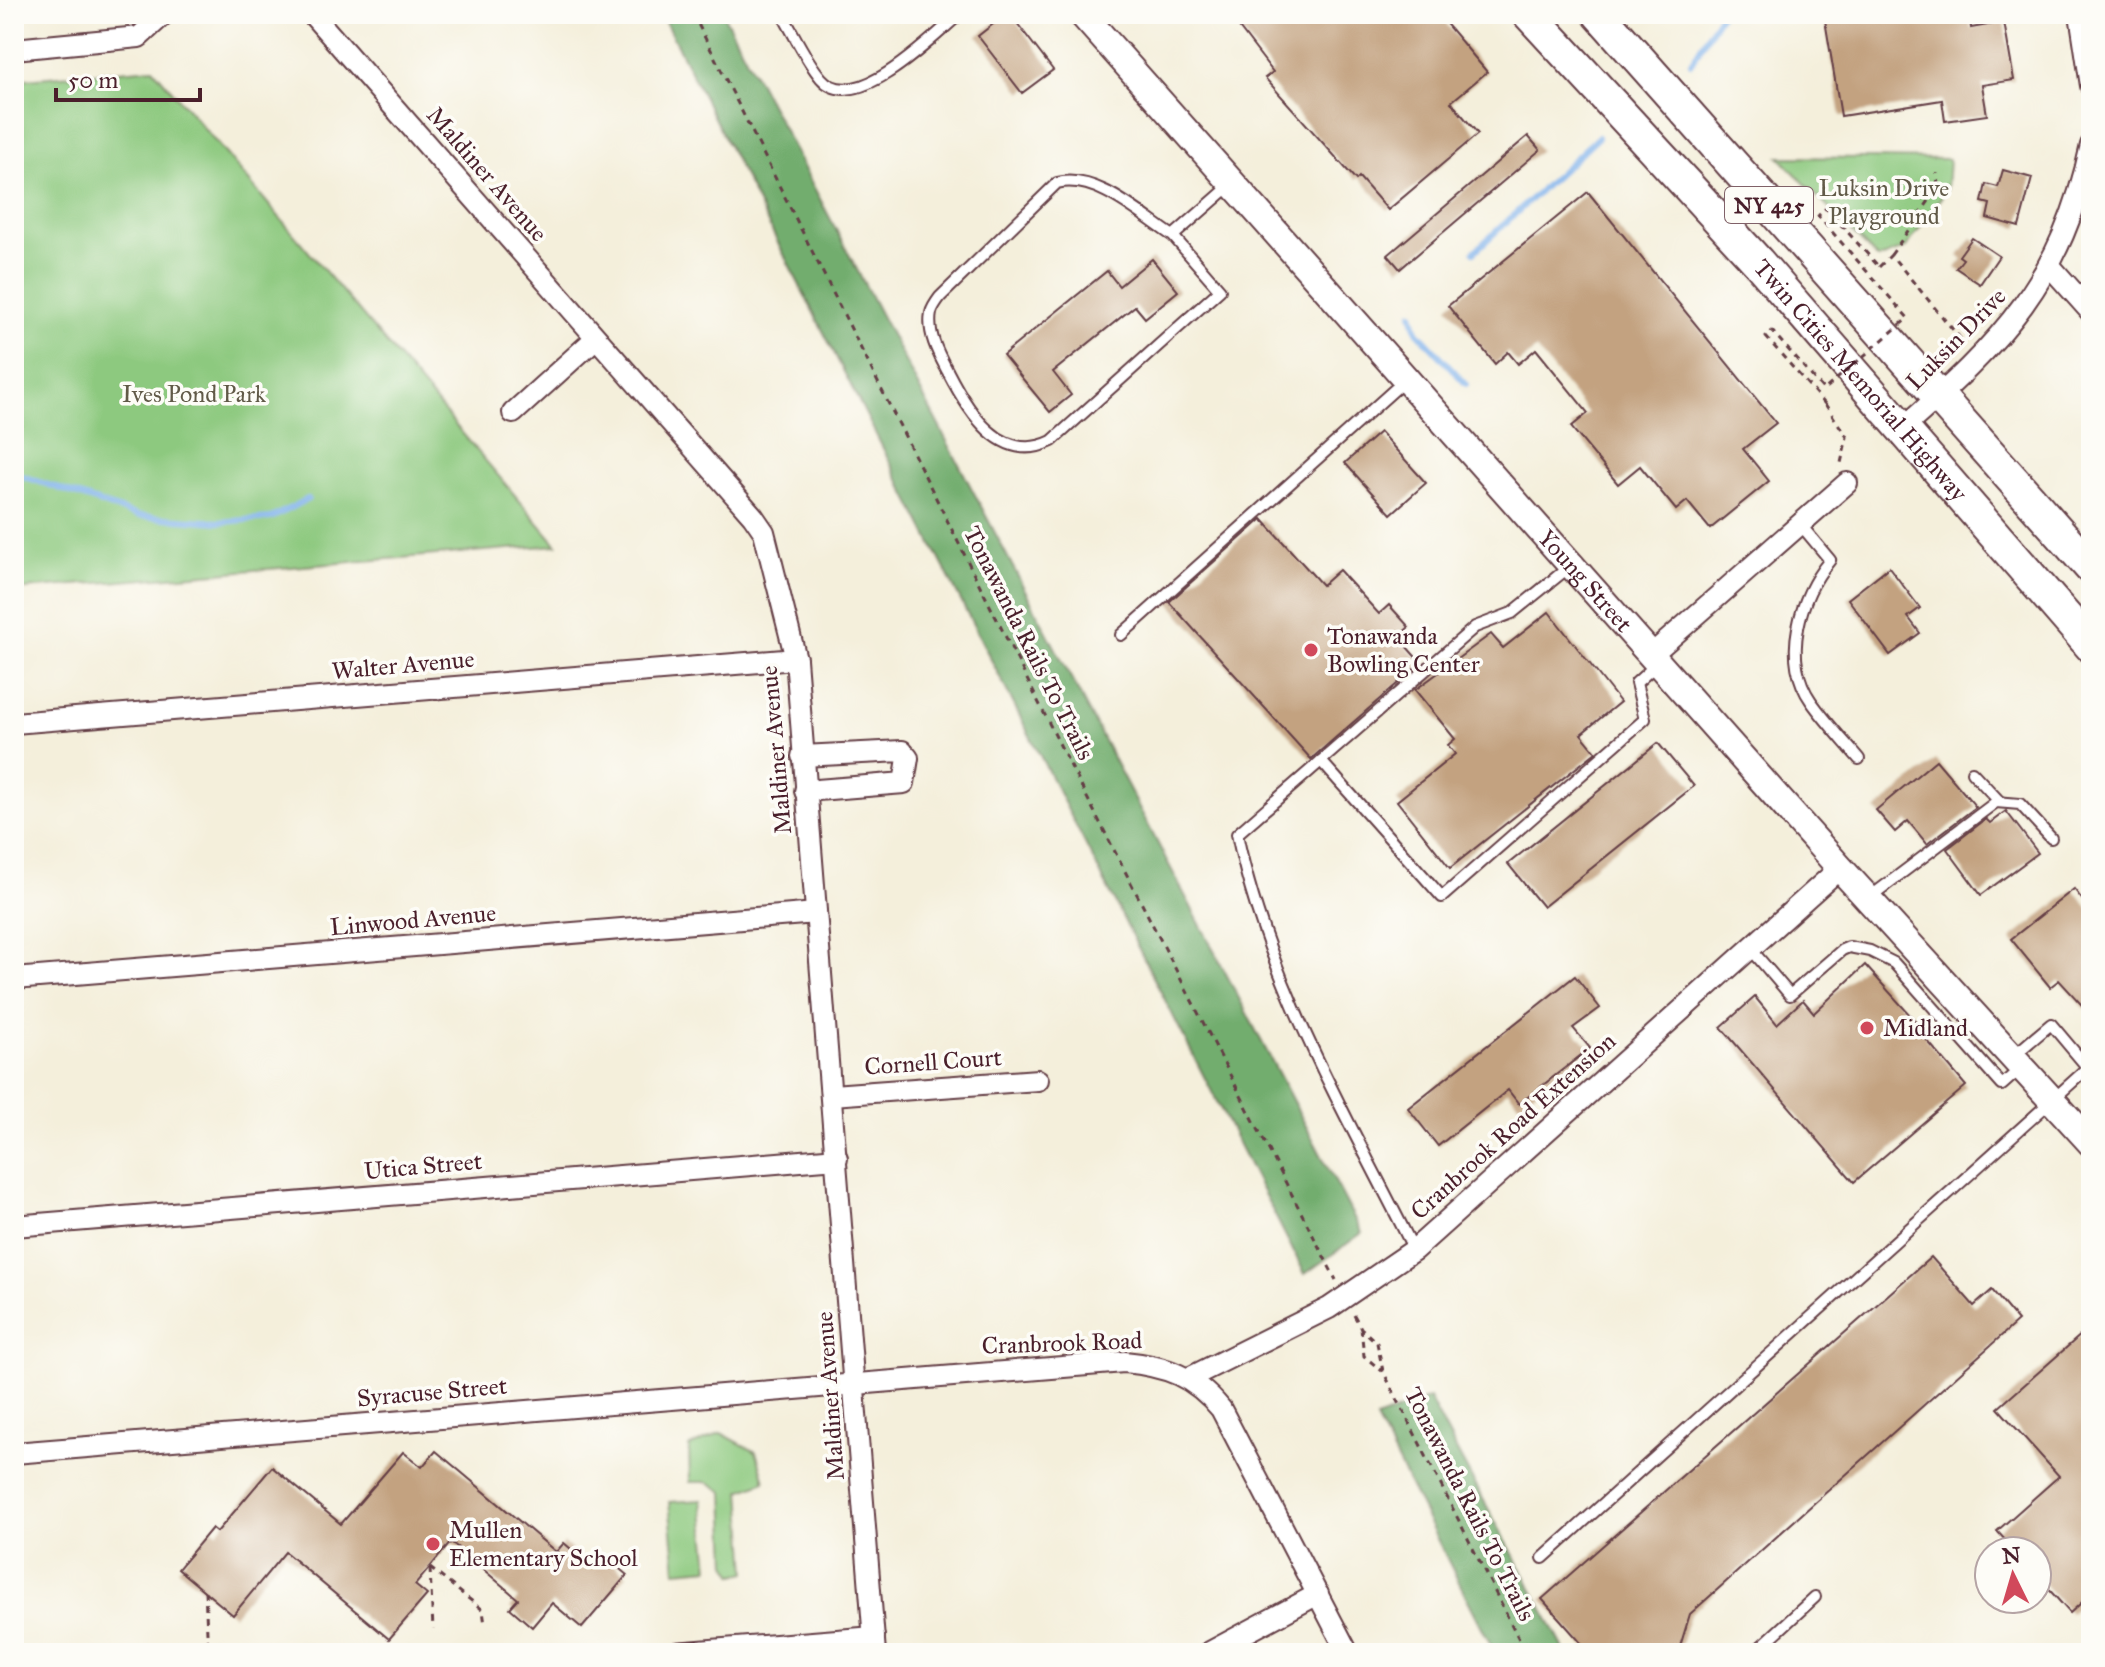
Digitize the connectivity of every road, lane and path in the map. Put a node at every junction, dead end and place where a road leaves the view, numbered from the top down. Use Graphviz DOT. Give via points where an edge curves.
graph roads {
  1 [pos="164,14"];
  2 [pos="312,14"];
  3 [pos="693,14"];
  4 [pos="782,14"];
  5 [pos="960,14"];
  6 [pos="1082,14"];
  7 [pos="1529,14"];
  8 [pos="2080,14"];
  9 [pos="1603,17"];
  10 [pos="17,52"];
  11 [pos="2091,86"];
  12 [pos="2091,145"];
  13 [pos="1937,173"];
  14 [pos="1232,183"];
  15 [pos="1173,236"];
  16 [pos="1891,255"];
  17 [pos="2050,266"];
  18 [pos="2091,312"];
  19 [pos="596,338"];
  20 [pos="1964,343"];
  21 [pos="1406,379"];
  22 [pos="1938,396"];
  23 [pos="513,413"];
  24 [pos="1901,430"];
  25 [pos="1848,477"];
  26 [pos="1800,524"];
  27 [pos="1571,566"];
  28 [pos="2091,568"];
  29 [pos="1121,635"];
  30 [pos="2091,646"];
  31 [pos="796,659"];
  32 [pos="1654,659"];
  33 [pos="14,723"];
  34 [pos="802,756"];
  35 [pos="1859,759"];
  36 [pos="1321,761"];
  37 [pos="1972,772"];
  38 [pos="805,791"];
  39 [pos="1999,801"];
  40 [pos="2051,838"];
  41 [pos="1840,868"];
  42 [pos="1868,898"];
  43 [pos="816,913"];
  44 [pos="1750,948"];
  45 [pos="14,979"];
  46 [pos="2017,1063"];
  47 [pos="1038,1080"];
  48 [pos="832,1095"];
  49 [pos="2051,1100"];
  50 [pos="2087,1132"];
  51 [pos="837,1158"];
  52 [pos="14,1226"];
  53 [pos="1414,1250"];
  54 [pos="1339,1286"];
  55 [pos="1351,1309"];
  56 [pos="1361,1328"];
  57 [pos="1383,1371"];
  58 [pos="1189,1378"];
  59 [pos="855,1384"];
  60 [pos="14,1453"];
  61 [pos="1543,1558"];
  62 [pos="205,1591"];
  63 [pos="1318,1594"];
  64 [pos="1815,1597"];
  65 [pos="485,1625"];
  66 [pos="433,1629"];
  67 [pos="875,1645"];
  68 [pos="208,1653"];
  69 [pos="674,1653"];
  70 [pos="1208,1653"];
  71 [pos="1348,1653"];
  72 [pos="1526,1653"];
  73 [pos="1754,1653"];
  1 -- 10 [label="street" via="139,37"];
  2 -- 19 [label="street, Maldiner Avenue"];
  3 -- 54 [label="path, Tonawanda Rails To Trails"];
  4 -- 5 [label="lane" via="822,80 838,87 860,87 888,74"];
  6 -- 14 [label="street, Young Street"];
  7 -- 24 [label="main road, Twin Cities Memorial Highway / NY 425" via="1758,262"];
  8 -- 11 [label="street"];
  9 -- 22 [label="main road, Twin Cities Memorial Highway / NY 425"];
  12 -- 17 [label="street, Luksin Drive"];
  13 -- 16 [label="path" via="1938,188"];
  14 -- 15 [label="lane"];
  14 -- 21 [label="street, Young Street"];
  15 -- 15 [label="lane" via="1220,290 1052,441 1036,449 1017,447 998,439 965,406 934,343 931,313 940,297 1057,183 1090,185"];
  16 -- 20 [label="path"];
  16 -- 25 [label="path, bridge" via="1879,267 1826,208 1818,216 1908,318 1824,390 1772,331 1766,337 1847,437 1839,461"];
  17 -- 18 [label="street"];
  17 -- 22 [label="street, Luksin Drive" via="1997,342"];
  19 -- 23 [label="street"];
  19 -- 31 [label="street, Maldiner Avenue" via="764,532"];
  21 -- 27 [label="street, Young Street"];
  21 -- 29 [label="lane"];
  22 -- 24 [label="street, Luksin Drive"];
  22 -- 28 [label="main road, Twin Cities Memorial Highway / NY 425"];
  24 -- 30 [label="main road, Twin Cities Memorial Highway / NY 425"];
  25 -- 26 [label="street"];
  26 -- 32 [label="street"];
  26 -- 35 [label="lane" via="1830,560 1815,579 1801,617 1800,676 1809,699"];
  27 -- 32 [label="street, Young Street"];
  27 -- 36 [label="lane" via="1512,613 1475,627"];
  31 -- 33 [label="street, Walter Avenue"];
  31 -- 34 [label="street, Maldiner Avenue"];
  32 -- 36 [label="lane" via="1636,683 1645,719 1442,897"];
  32 -- 41 [label="street, Young Street"];
  34 -- 38 [label="street, Maldiner Avenue"];
  34 -- 38 [label="street" via="887,749 902,751 908,758 904,783"];
  36 -- 53 [label="lane" via="1237,834 1262,928 1293,1002"];
  37 -- 39 [label="lane"];
  38 -- 43 [label="street, Maldiner Avenue"];
  39 -- 40 [label="lane" via="2020,804"];
  39 -- 42 [label="lane"];
  41 -- 42 [label="street, Young Street"];
  41 -- 44 [label="street, Cranbrook Road Extension"];
  42 -- 46 [label="street, Young Street"];
  43 -- 45 [label="street, Linwood Avenue"];
  43 -- 48 [label="street, Maldiner Avenue"];
  44 -- 46 [label="lane" via="1790,995 1842,950 1883,955 2002,1085"];
  44 -- 53 [label="street, Cranbrook Road Extension"];
  46 -- 49 [label="street, Young Street"];
  46 -- 49 [label="lane" via="2051,1024 2088,1068"];
  47 -- 48 [label="street, Cornell Court"];
  48 -- 51 [label="street, Maldiner Avenue"];
  49 -- 50 [label="street, Young Street"];
  49 -- 61 [label="lane"];
  51 -- 52 [label="street, Utica Street"];
  51 -- 59 [label="street, Maldiner Avenue"];
  53 -- 58 [label="street, Cranbrook Road Extension" via="1329,1308"];
  55 -- 56 [label="path, Tonawanda Rails To Trails"];
  56 -- 57 [label="path, Tonawanda Rails To Trails" via="1377,1343"];
  56 -- 57 [label="path, Tonawanda Rails To Trails" via="1364,1356"];
  57 -- 72 [label="path, Tonawanda Rails To Trails"];
  58 -- 59 [label="street, Cranbrook Road" via="1151,1364 1124,1362"];
  58 -- 63 [label="street, Cranbrook Road" via="1221,1409"];
  59 -- 60 [label="street, Syracuse Street"];
  59 -- 67 [label="street, Maldiner Avenue"];
  62 -- 68 [label="path"];
  63 -- 70 [label="street"];
  63 -- 71 [label="street, Cranbrook Road"];
  64 -- 73 [label="lane"];
  65 -- 66 [label="path" via="483,1610 430,1568"];
  67 -- 69 [label="street"];
}
